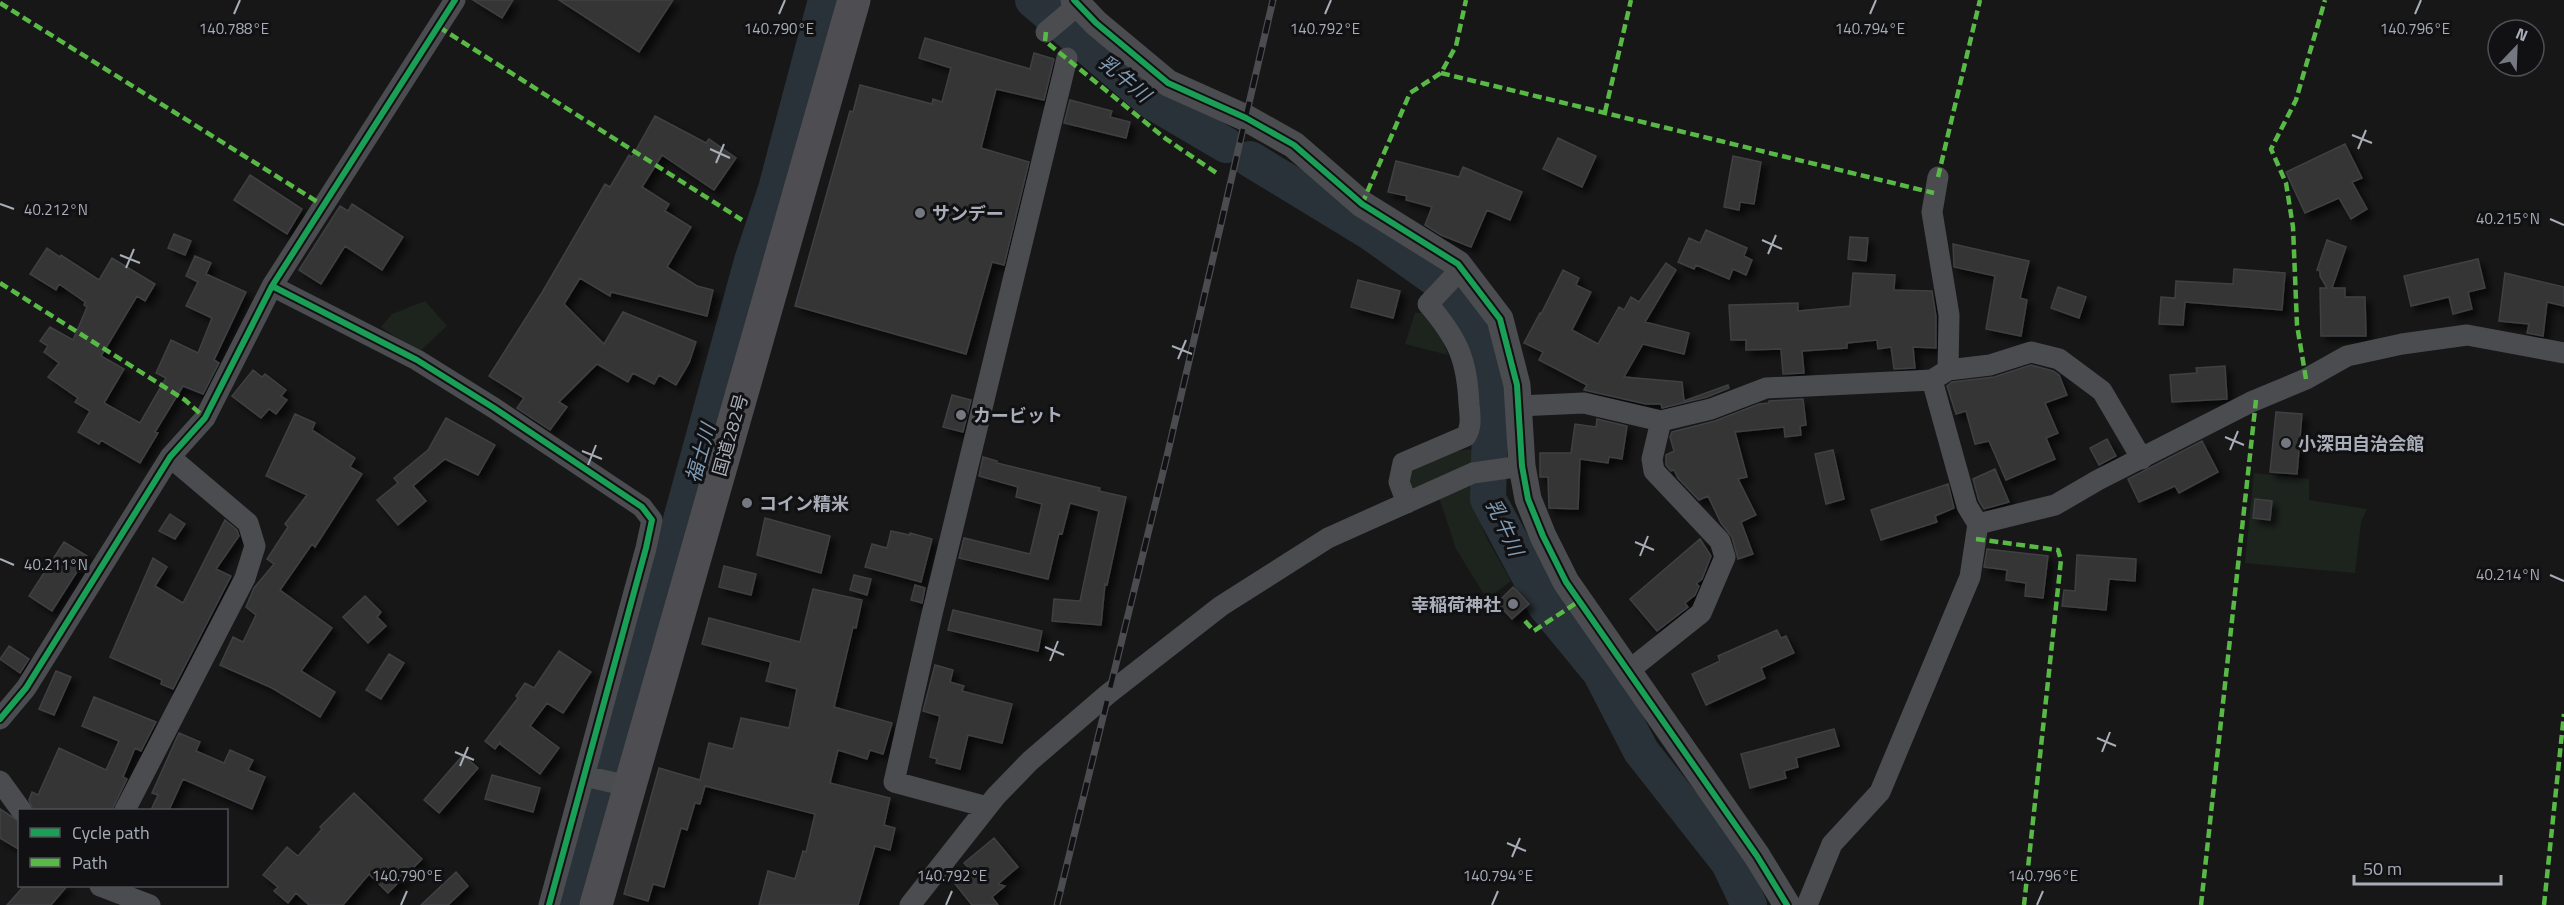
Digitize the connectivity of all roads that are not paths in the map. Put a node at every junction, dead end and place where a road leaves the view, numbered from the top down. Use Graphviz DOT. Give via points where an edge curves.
graph roads {
  1 [pos="455,0"];
  2 [pos="854,0"];
  3 [pos="1075,4"];
  4 [pos="1046,32"];
  5 [pos="1067,58"];
  6 [pos="1938,177"];
  7 [pos="1461,269"];
  8 [pos="272,286"];
  9 [pos="2564,353"];
  10 [pos="1940,375"];
  11 [pos="1519,406"];
  12 [pos="1660,421"];
  13 [pos="170,457"];
  14 [pos="2142,459"];
  15 [pos="1522,466"];
  16 [pos="1407,503"];
  17 [pos="1978,524"];
  18 [pos="1627,672"];
  19 [pos="0,719"];
  20 [pos="586,777"];
  21 [pos="0,781"];
  22 [pos="628,786"];
  23 [pos="987,807"];
  24 [pos="20,809"];
  25 [pos="126,809"];
  26 [pos="105,887"];
  27 [pos="150,905"];
  28 [pos="549,905"];
  29 [pos="596,905"];
  30 [pos="910,905"];
  31 [pos="1787,905"];
  32 [pos="1807,905"];
  1 -- 8 [label="street"];
  2 -- 22 [label="highway, 国道282号"];
  3 -- 4 [label="street"];
  3 -- 7 [label="street" via="1168,83 1246,118 1294,145 1362,204"];
  5 -- 23 [label="street" via="894,782"];
  6 -- 10 [label="street" via="1932,212 1949,315"];
  7 -- 11 [label="street" via="1500,319"];
  7 -- 16 [label="street" via="1428,304 1450,330 1461,353 1468,385 1470,429 1466,436 1403,463 1399,482"];
  8 -- 13 [label="street" via="205,418"];
  8 -- 20 [label="street" via="436,372 642,507 652,520"];
  9 -- 14 [label="street" via="2467,335 2347,357"];
  10 -- 12 [label="street" via="1766,388 1711,409"];
  10 -- 14 [label="street" via="2031,352 2059,359 2102,391"];
  10 -- 17 [label="street" via="1967,506"];
  11 -- 12 [label="street" via="1584,403"];
  11 -- 15 [label="street"];
  12 -- 18 [label="street" via="1652,459 1654,471 1720,541 1725,557 1701,613"];
  13 -- 19 [label="street" via="26,688"];
  13 -- 25 [label="street" via="248,524 255,546 245,578"];
  14 -- 17 [label="street" via="2055,505"];
  15 -- 16 [label="street" via="1473,473"];
  15 -- 18 [label="street" via="1528,499 1552,555"];
  16 -- 23 [label="street" via="1328,538 1221,606 1030,761"];
  17 -- 32 [label="street" via="1970,577 1880,792 1832,844"];
  18 -- 31 [label="street" via="1757,855"];
  20 -- 22 [label="street"];
  20 -- 28 [label="street"];
  21 -- 24 [label="street"];
  22 -- 29 [label="highway, 国道282号"];
  23 -- 30 [label="street"];
  26 -- 27 [label="street"];
}
